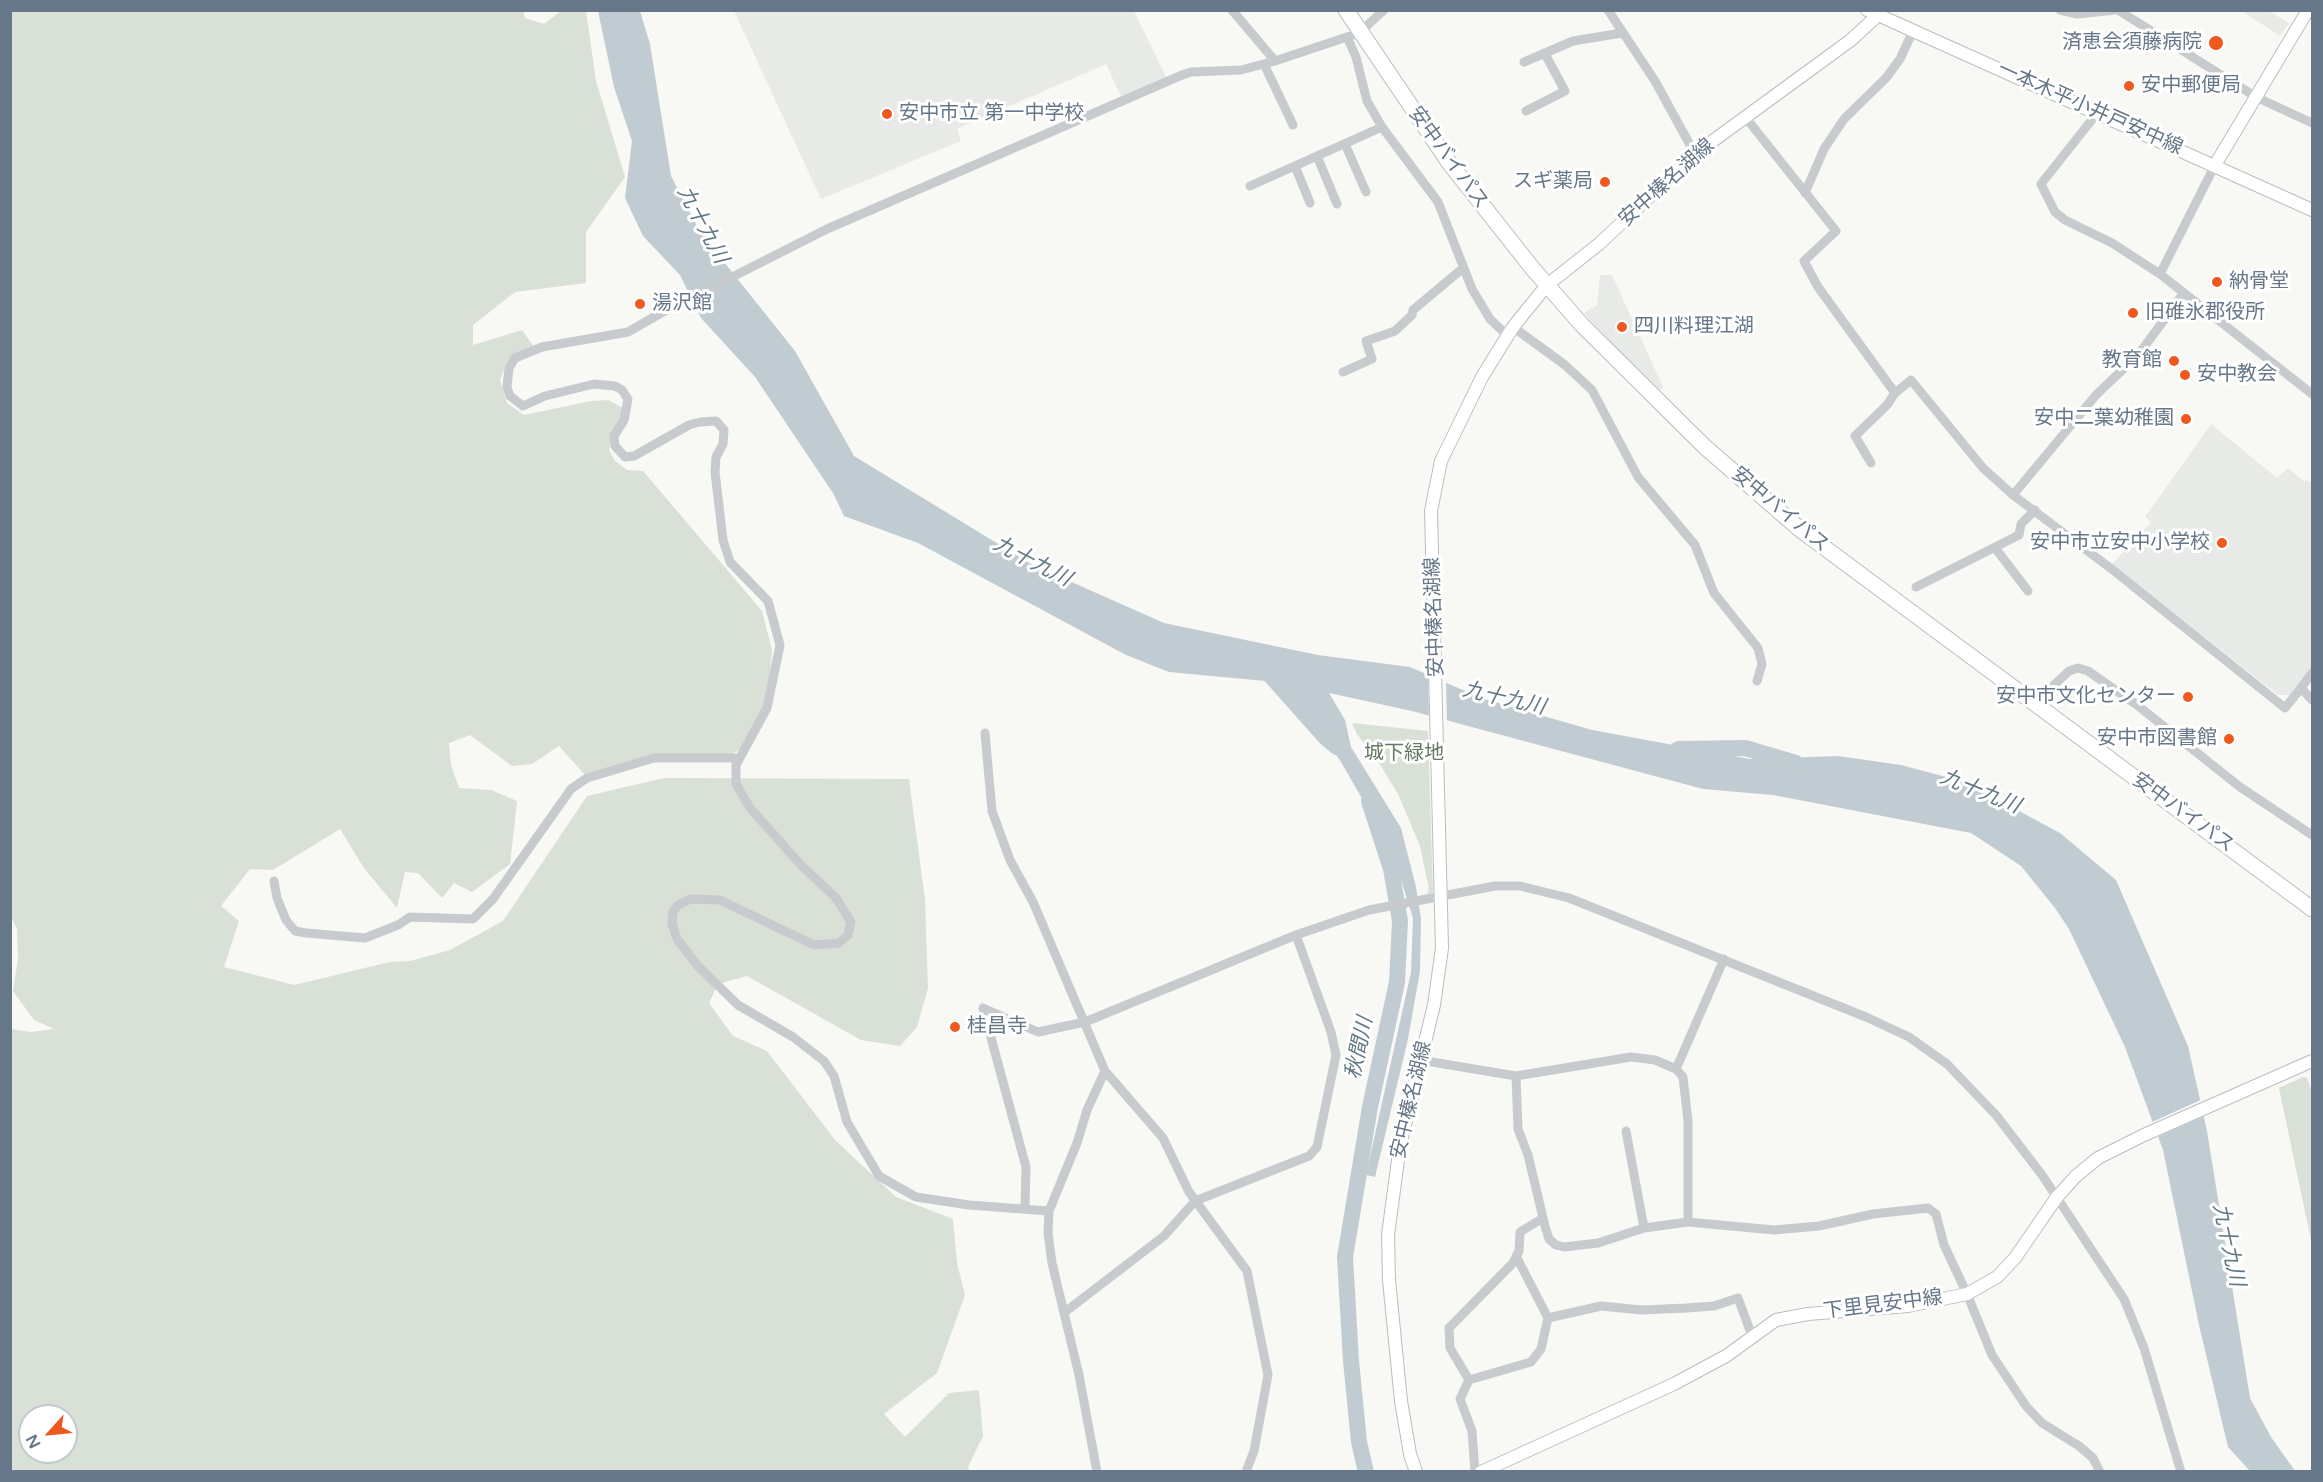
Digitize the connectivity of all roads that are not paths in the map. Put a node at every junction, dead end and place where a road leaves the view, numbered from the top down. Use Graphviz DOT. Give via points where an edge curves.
graph roads {
  1 [pos="1232,10"];
  2 [pos="1346,10"];
  3 [pos="1384,10"];
  4 [pos="1608,10"];
  5 [pos="2060,10"];
  6 [pos="2117,10"];
  7 [pos="2308,10"];
  8 [pos="1877,12"];
  9 [pos="1622,33"];
  10 [pos="1912,33"];
  11 [pos="1353,35"];
  12 [pos="1545,54"];
  13 [pos="1275,61"];
  14 [pos="1524,62"];
  15 [pos="1264,64"];
  16 [pos="2256,97"];
  17 [pos="1526,111"];
  18 [pos="2098,112"];
  19 [pos="1746,118"];
  20 [pos="2313,123"];
  21 [pos="1293,125"];
  22 [pos="1382,127"];
  23 [pos="1345,144"];
  24 [pos="1695,154"];
  25 [pos="1317,156"];
  26 [pos="2215,165"];
  27 [pos="1295,166"];
  28 [pos="1250,186"];
  29 [pos="1366,192"];
  30 [pos="1805,193"];
  31 [pos="1310,203"];
  32 [pos="1337,204"];
  33 [pos="2313,210"];
  34 [pos="1462,268"];
  35 [pos="2160,274"];
  36 [pos="1547,285"];
  37 [pos="2183,294"];
  38 [pos="1510,332"];
  39 [pos="1343,372"];
  40 [pos="1894,393"];
  41 [pos="2313,394"];
  42 [pos="1872,463"];
  43 [pos="2013,495"];
  44 [pos="2035,510"];
  45 [pos="1996,549"];
  46 [pos="1916,587"];
  47 [pos="2028,591"];
  48 [pos="2313,673"];
  49 [pos="1757,681"];
  50 [pos="2301,688"];
  51 [pos="2313,700"];
  52 [pos="2038,706"];
  53 [pos="985,733"];
  54 [pos="739,758"];
  55 [pos="2313,835"];
  56 [pos="274,881"];
  57 [pos="1443,895"];
  58 [pos="2313,909"];
  59 [pos="1296,935"];
  60 [pos="1724,959"];
  61 [pos="1085,1022"];
  62 [pos="1420,1060"];
  63 [pos="2311,1065"];
  64 [pos="1676,1068"];
  65 [pos="1105,1071"];
  66 [pos="1516,1076"];
  67 [pos="1626,1131"];
  68 [pos="2057,1197"];
  69 [pos="1195,1201"];
  70 [pos="1025,1208"];
  71 [pos="1049,1211"];
  72 [pos="1544,1218"];
  73 [pos="1688,1222"];
  74 [pos="1644,1228"];
  75 [pos="1516,1256"];
  76 [pos="1967,1294"];
  77 [pos="1065,1312"];
  78 [pos="1548,1318"];
  79 [pos="1752,1335"];
  80 [pos="1469,1380"];
  81 [pos="1097,1472"];
  82 [pos="1246,1472"];
  83 [pos="1416,1472"];
  84 [pos="1475,1472"];
  85 [pos="1481,1472"];
  86 [pos="2100,1472"];
  87 [pos="2181,1472"];
  1 -- 13 [label="street"];
  2 -- 11 [label="highway, 安中バイパス"];
  3 -- 11 [label="street"];
  4 -- 9 [label="street"];
  5 -- 6 [label="street" via="2077,14"];
  6 -- 16 [label="street"];
  7 -- 16 [label="main road"];
  8 -- 10 [label="main road, 一本木平小井戸安中線"];
  8 -- 19 [label="main road, 安中榛名湖線" via="1851,40"];
  9 -- 12 [label="street" via="1573,41"];
  9 -- 24 [label="street" via="1655,81"];
  10 -- 18 [label="main road, 一本木平小井戸安中線"];
  10 -- 30 [label="street" via="1886,78 1844,118 1824,149"];
  11 -- 13 [label="street"];
  11 -- 22 [label="street" via="1367,101"];
  11 -- 36 [label="highway, 安中バイパス"];
  12 -- 14 [label="street"];
  12 -- 17 [label="street" via="1565,92"];
  13 -- 15 [label="street"];
  15 -- 21 [label="street"];
  15 -- 54 [label="street" via="1182,75 825,230 628,332 542,347 515,358 509,368 507,387 523,406 545,396 594,384 615,386 628,399 624,420 614,436 615,446 625,457 634,456 689,425 708,420 721,424 723,444 716,457 715,472 723,540 730,562 768,601 780,645 767,708"];
  16 -- 20 [label="street"];
  16 -- 26 [label="main road"];
  18 -- 26 [label="main road, 一本木平小井戸安中線"];
  18 -- 35 [label="street" via="2042,184 2055,213"];
  19 -- 24 [label="main road, 安中榛名湖線"];
  19 -- 30 [label="street"];
  22 -- 23 [label="street"];
  22 -- 34 [label="street" via="1438,202"];
  23 -- 25 [label="street"];
  23 -- 29 [label="street"];
  24 -- 36 [label="main road, 安中榛名湖線" via="1599,244"];
  25 -- 27 [label="street"];
  25 -- 32 [label="street"];
  26 -- 33 [label="main road, 一本木平小井戸安中線"];
  26 -- 35 [label="street"];
  27 -- 28 [label="street"];
  27 -- 31 [label="street"];
  30 -- 40 [label="street" via="1836,231 1804,261 1818,287"];
  34 -- 38 [label="street" via="1490,319"];
  34 -- 39 [label="street" via="1395,331 1366,340 1372,359"];
  35 -- 37 [label="street"];
  36 -- 38 [label="main road, 安中榛名湖線"];
  36 -- 52 [label="highway, 安中バイパス" via="1582,326 1705,447 1802,531"];
  37 -- 41 [label="street"];
  37 -- 43 [label="street" via="2139,354 2096,395"];
  38 -- 49 [label="street" via="1565,365 1592,390 1638,477 1695,546 1714,593 1758,648 1762,664"];
  38 -- 57 [label="main road, 安中榛名湖線" via="1452,434 1436,477 1431,511"];
  40 -- 42 [label="street" via="1856,436"];
  40 -- 43 [label="street" via="1911,380 1983,468"];
  43 -- 44 [label="street"];
  44 -- 45 [label="street" via="2021,524 2019,535"];
  44 -- 50 [label="street" via="2285,708"];
  45 -- 46 [label="street"];
  45 -- 47 [label="street"];
  48 -- 50 [label="street"];
  50 -- 51 [label="street"];
  52 -- 55 [label="street" via="2069,671 2088,671 2240,787"];
  52 -- 58 [label="highway, 安中バイパス"];
  53 -- 61 [label="street" via="992,812"];
  54 -- 56 [label="street" via="654,758 587,778 571,789 493,899 473,919 410,917 365,938 295,931 285,920"];
  54 -- 70 [label="street" via="735,773 742,797 844,909 851,922 848,935 839,943 814,945 744,910 720,900 702,898 684,902 673,912 677,939 738,1005 794,1036 824,1061 834,1076 848,1122 879,1176 916,1197"];
  57 -- 59 [label="street" via="1369,910"];
  57 -- 60 [label="street" via="1495,886 1544,890"];
  57 -- 62 [label="main road, 安中榛名湖線" via="1440,972"];
  59 -- 61 [label="street"];
  59 -- 69 [label="street" via="1336,1055 1317,1147 1309,1156"];
  60 -- 64 [label="street"];
  60 -- 68 [label="street" via="1874,1021 1929,1050 1996,1115"];
  61 -- 65 [label="street"];
  61 -- 70 [label="street" via="1038,1032 983,1008 1026,1167"];
  62 -- 66 [label="street"];
  62 -- 83 [label="main road, 安中榛名湖線" via="1394,1179 1388,1235 1401,1401"];
  63 -- 68 [label="main road, 下里見安中線" via="2268,1080 2098,1158"];
  64 -- 66 [label="street" via="1631,1057"];
  64 -- 73 [label="street" via="1683,1077 1688,1121"];
  65 -- 69 [label="street" via="1163,1138"];
  65 -- 71 [label="street"];
  66 -- 72 [label="street" via="1518,1129"];
  67 -- 74 [label="street"];
  68 -- 76 [label="main road, 下里見安中線" via="2015,1258 1997,1277"];
  68 -- 87 [label="street" via="2124,1299 2144,1348"];
  69 -- 77 [label="street" via="1164,1236"];
  69 -- 82 [label="street" via="1247,1271 1268,1376 1254,1451"];
  70 -- 71 [label="street"];
  71 -- 77 [label="street" via="1052,1263"];
  72 -- 74 [label="street" via="1549,1239 1564,1247 1598,1243"];
  72 -- 75 [label="street" via="1520,1232"];
  73 -- 74 [label="street"];
  73 -- 76 [label="street" via="1774,1230 1819,1227 1873,1214 1928,1208 1936,1214 1944,1245"];
  75 -- 78 [label="street"];
  75 -- 80 [label="street" via="1449,1328 1450,1348"];
  76 -- 79 [label="main road, 下里見安中線" via="1908,1306 1776,1320"];
  76 -- 86 [label="street" via="1992,1354 2026,1406 2042,1423 2093,1458"];
  77 -- 81 [label="street"];
  78 -- 79 [label="street" via="1601,1306 1641,1310 1686,1308 1714,1306 1737,1298"];
  78 -- 80 [label="street" via="1541,1349 1531,1362"];
  79 -- 85 [label="main road, 下里見安中線" via="1726,1356 1674,1384"];
  80 -- 84 [label="street" via="1460,1399 1472,1431"];
}
